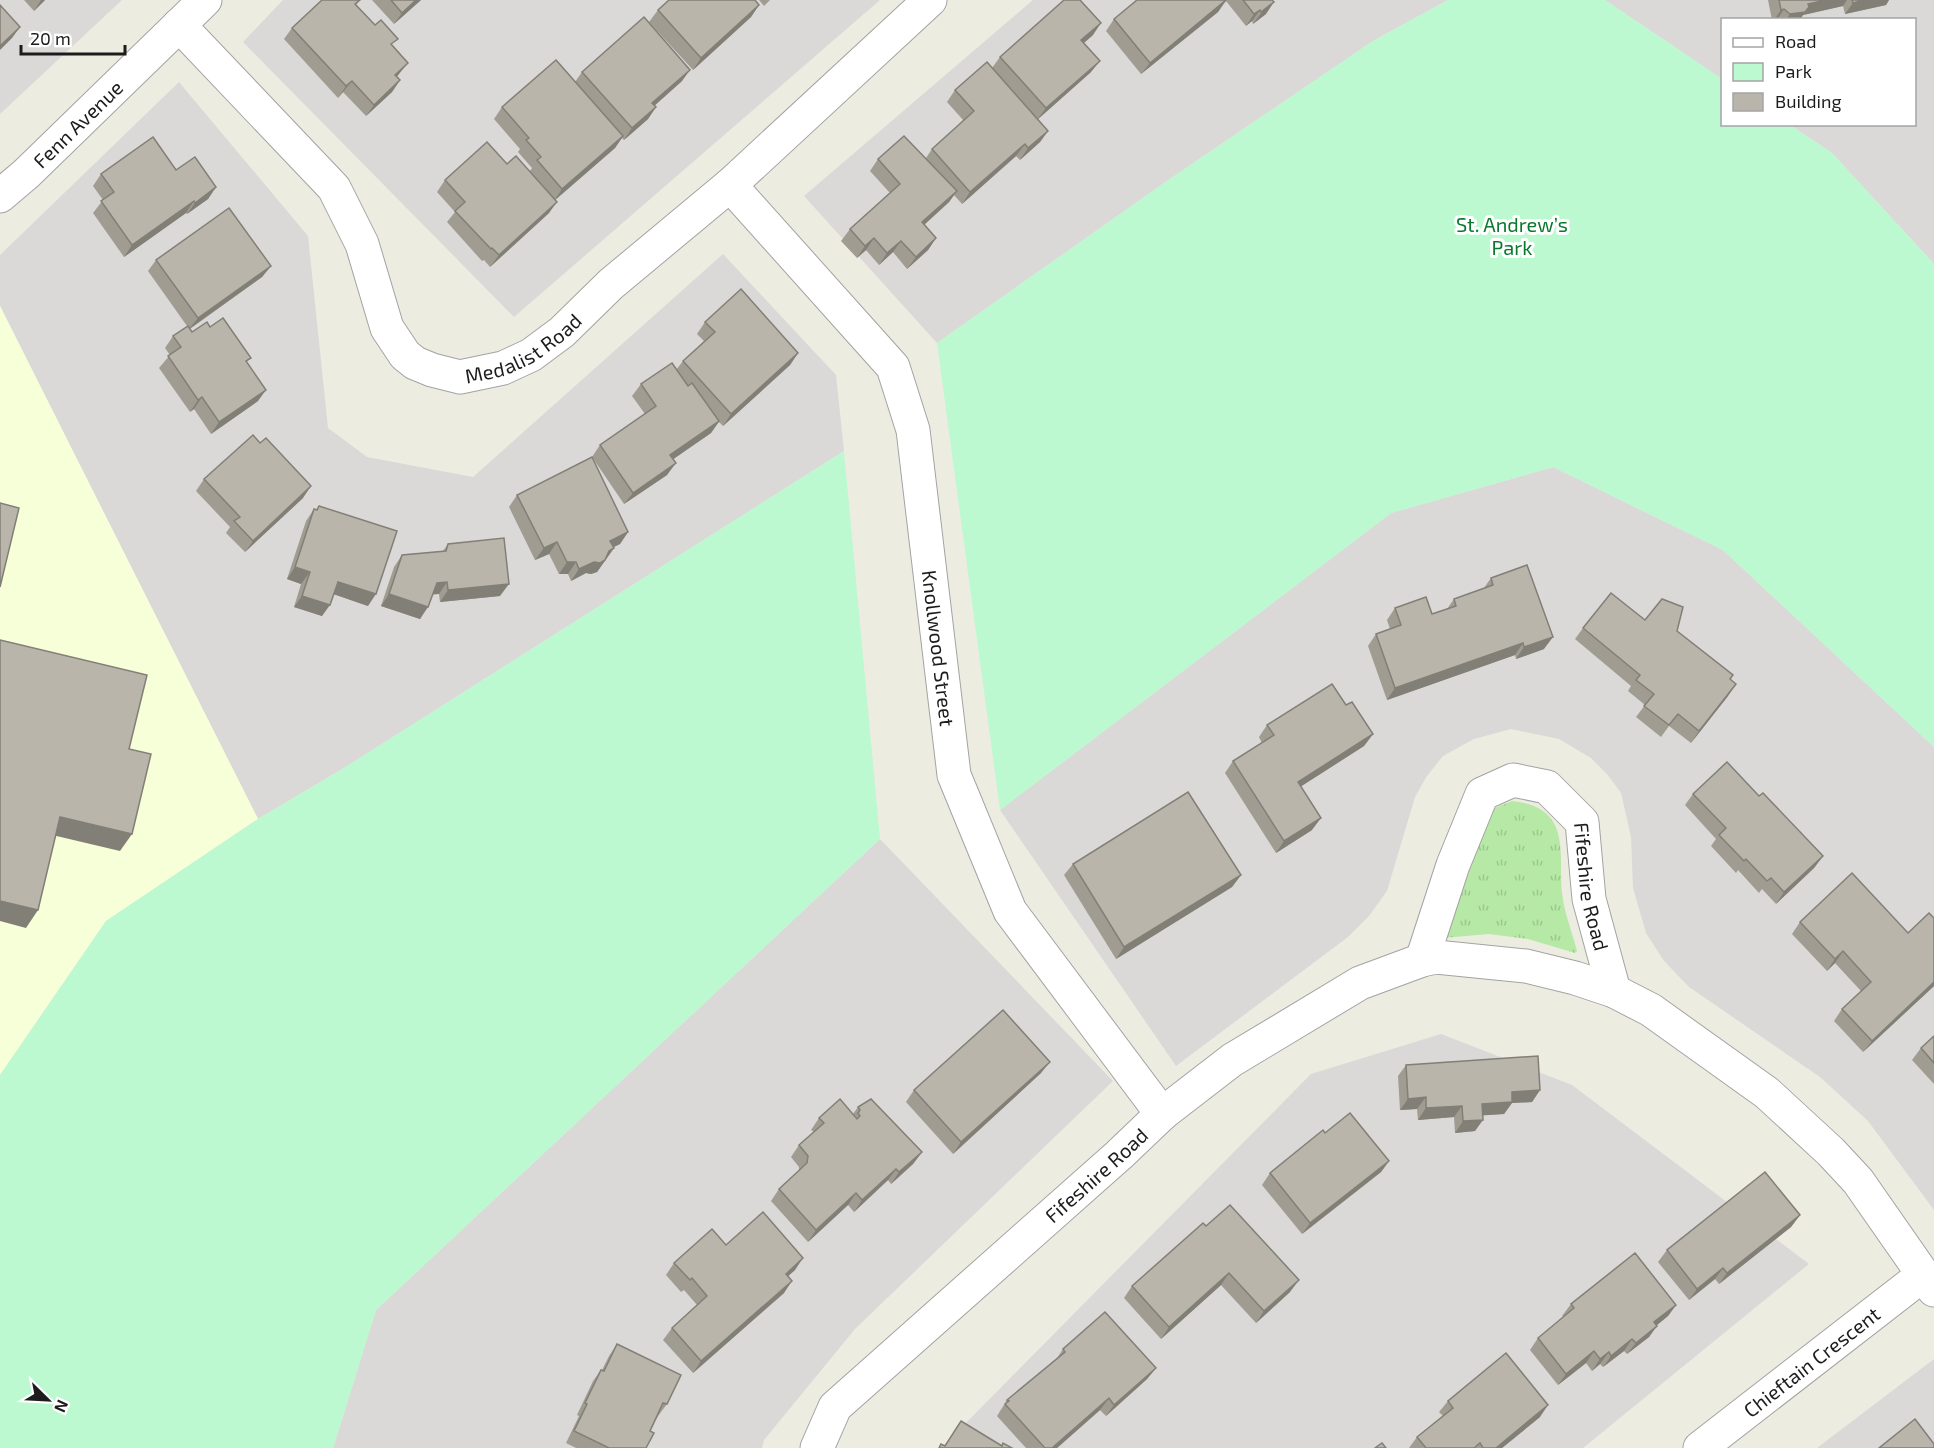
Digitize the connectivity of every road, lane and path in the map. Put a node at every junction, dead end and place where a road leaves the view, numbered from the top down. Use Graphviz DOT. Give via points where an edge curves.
graph roads {
  1 [pos="205,0"];
  2 [pos="930,0"];
  3 [pos="179,25"];
  4 [pos="730,185"];
  5 [pos="0,196"];
  6 [pos="1422,960"];
  7 [pos="1614,991"];
  8 [pos="1162,1114"];
  9 [pos="1929,1283"];
  10 [pos="817,1448"];
  11 [pos="1700,1448"];
  1 -- 3 [label="street, Fenn Avenue"];
  2 -- 4 [label="street, Medalist Road"];
  3 -- 4 [label="street, Medalist Road" via="334,188 362,244 387,328 405,355 432,370 460,377 474,375 531,355"];
  3 -- 5 [label="street, Fenn Avenue"];
  4 -- 8 [label="street, Knollwood Street" via="893,367 913,430 954,775 1010,911"];
  6 -- 7 [label="street, Fifeshire Road" via="1436,957 1526,966"];
  6 -- 7 [label="street, Fifeshire Road" via="1453,864 1482,794 1512,780 1547,787 1582,822 1589,899"];
  6 -- 8 [label="street, Fifeshire Road" via="1360,983 1232,1060"];
  7 -- 9 [label="street, Fifeshire Road" via="1651,1010 1775,1100 1858,1181"];
  8 -- 10 [label="street, Fifeshire Road" via="835,1407"];
  9 -- 11 [label="street, Chieftain Crescent"];
}
